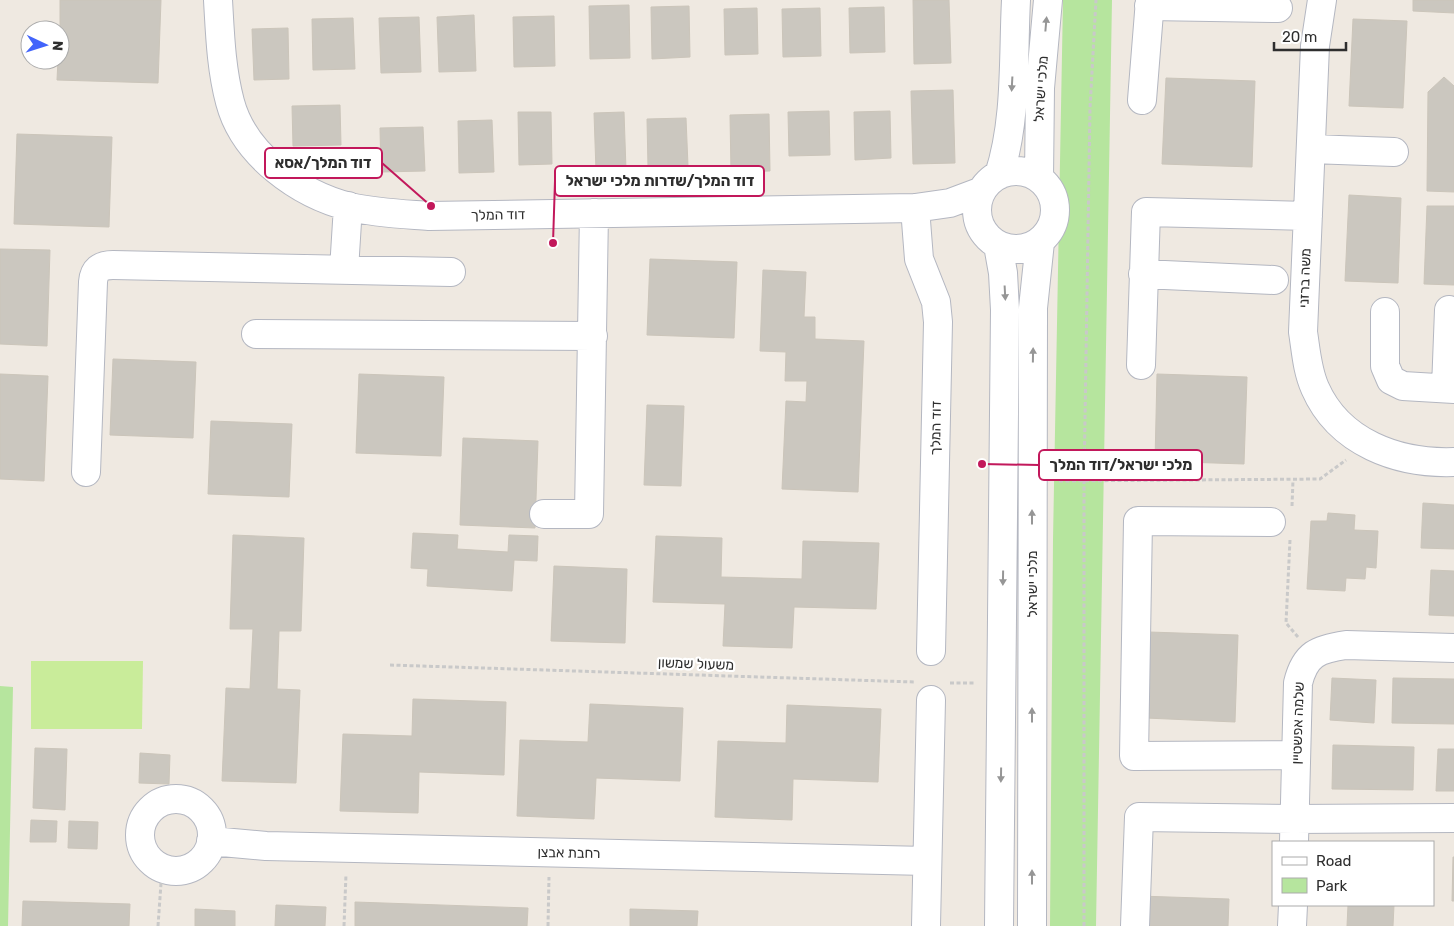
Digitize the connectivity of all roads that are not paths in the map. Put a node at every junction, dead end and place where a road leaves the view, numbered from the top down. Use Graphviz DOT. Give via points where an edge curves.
graph roads {
  1 [pos="218,0"];
  2 [pos="1016,0"];
  3 [pos="1048,0"];
  4 [pos="1322,0"];
  5 [pos="1149,3"];
  6 [pos="1278,8"];
  7 [pos="1142,100"];
  8 [pos="1311,149"];
  9 [pos="1394,152"];
  10 [pos="1039,178"];
  11 [pos="990,183"];
  12 [pos="348,206"];
  13 [pos="915,208"];
  14 [pos="594,212"];
  15 [pos="1308,216"];
  16 [pos="990,236"];
  17 [pos="1040,242"];
  18 [pos="344,270"];
  19 [pos="451,272"];
  20 [pos="1143,274"];
  21 [pos="1274,280"];
  22 [pos="1449,310"];
  23 [pos="1385,312"];
  24 [pos="256,334"];
  25 [pos="593,336"];
  26 [pos="1141,365"];
  27 [pos="1450,388"];
  28 [pos="1454,462"];
  29 [pos="86,472"];
  30 [pos="544,514"];
  31 [pos="1284,523"];
  32 [pos="1454,648"];
  33 [pos="932,651"];
  34 [pos="933,688"];
  35 [pos="1296,755"];
  36 [pos="1454,818"];
  37 [pos="1294,831"];
  38 [pos="211,840"];
  39 [pos="927,861"];
  40 [pos="1292,906"];
  41 [pos="926,926"];
  42 [pos="999,926"];
  43 [pos="1032,926"];
  44 [pos="1135,926"];
  45 [pos="1292,926"];
  1 -- 12 [label="street, דוד המלך" via="224,77 230,104 242,130 259,154 276,170 296,183"];
  2 -- 11 [label="street, מלכי ישראל, one-way" via="1006,151"];
  10 -- 3 [label="street, מלכי ישראל, one-way" via="1040,88"];
  4 -- 8 [label="street, משה ברזני" via="1315,46"];
  5 -- 6 [label="street"];
  5 -- 7 [label="street"];
  8 -- 9 [label="street"];
  8 -- 15 [label="street, משה ברזני"];
  10 -- 11 [label="street" via="1028,172 1016,171"];
  10 -- 17 [label="street" via="1051,191 1056,208 1052,227"];
  11 -- 13 [label="street, דוד המלך" via="950,203"];
  11 -- 16 [label="street" via="977,209"];
  12 -- 14 [label="street, דוד המלך" via="430,216"];
  12 -- 18 [label="street"];
  13 -- 14 [label="street, דוד המלך"];
  13 -- 16 [label="street, דוד המלך" via="946,214"];
  13 -- 33 [label="street, דוד המלך" via="919,259 936,302 938,322"];
  14 -- 25 [label="street"];
  15 -- 20 [label="street" via="1146,212"];
  15 -- 28 [label="street, משה ברזני" via="1303,332 1307,364 1315,388 1347,431 1367,445 1428,463"];
  16 -- 17 [label="street" via="1016,249"];
  16 -- 42 [label="street, one-way" via="1004,273 1005,310"];
  43 -- 17 [label="street, מלכי ישראל, one-way" via="1033,308"];
  18 -- 19 [label="street"];
  18 -- 29 [label="street" via="113,264 100,267 92,282"];
  20 -- 21 [label="street"];
  20 -- 26 [label="street"];
  22 -- 27 [label="street"];
  23 -- 27 [label="street" via="1385,366 1391,380 1403,386"];
  24 -- 25 [label="street"];
  25 -- 30 [label="street" via="589,514"];
  31 -- 35 [label="street" via="1138,521 1134,756"];
  32 -- 35 [label="street, שלמה אפשטיין" via="1346,645 1328,647 1313,656 1302,666 1298,682"];
  34 -- 39 [label="street"];
  35 -- 37 [label="street, שלמה אפשטיין"];
  36 -- 37 [label="street"];
  37 -- 44 [label="street" via="1138,817"];
  38 -- 38 [label="street" via="205,857 180,872 162,869 148,858 140,836 144,819 155,806 184,800 195,805 207,818"];
  38 -- 39 [label="street, רחבת אבצן" via="266,846"];
  39 -- 41 [label="street"];
  40 -- 45 [label="street"];
}
